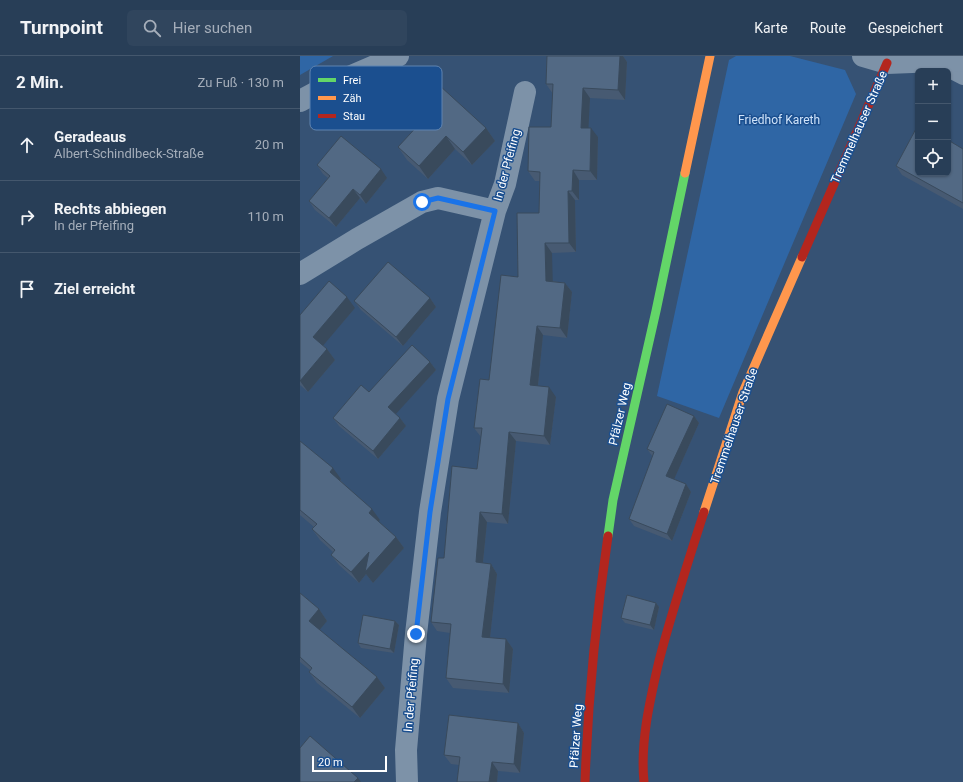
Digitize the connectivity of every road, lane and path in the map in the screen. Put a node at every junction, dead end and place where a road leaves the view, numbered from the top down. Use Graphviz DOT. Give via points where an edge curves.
graph roads {
  1 [pos="398,56"];
  2 [pos="710,56"];
  3 [pos="863,56"];
  4 [pos="963,60"];
  5 [pos="930,61"];
  6 [pos="888,63"];
  7 [pos="375,66"];
  8 [pos="963,78"];
  9 [pos="525,92"];
  10 [pos="310,95"];
  11 [pos="300,100"];
  12 [pos="495,211"];
  13 [pos="300,274"];
  14 [pos="407,782"];
  15 [pos="585,782"];
  16 [pos="644,782"];
  1 -- 7 [label="street"];
  2 -- 15 [label="street, Pfälzer Weg" via="613,500 598,604"];
  3 -- 6 [label="street, Tremmelhauser Straße"];
  4 -- 5 [label="street, Tremmelhauser Straße"];
  5 -- 6 [label="street, Tremmelhauser Straße"];
  5 -- 8 [label="lane, Tremmelhauser Straße"];
  6 -- 16 [label="street, Tremmelhauser Straße" via="743,392 672,612 650,699 642,763"];
  9 -- 12 [label="street, In der Pfeifing" via="505,184"];
  10 -- 11 [label="street"];
  12 -- 13 [label="street" via="438,198 422,202 357,238"];
  12 -- 14 [label="street, In der Pfeifing" via="448,399 430,512 406,750"];
}
